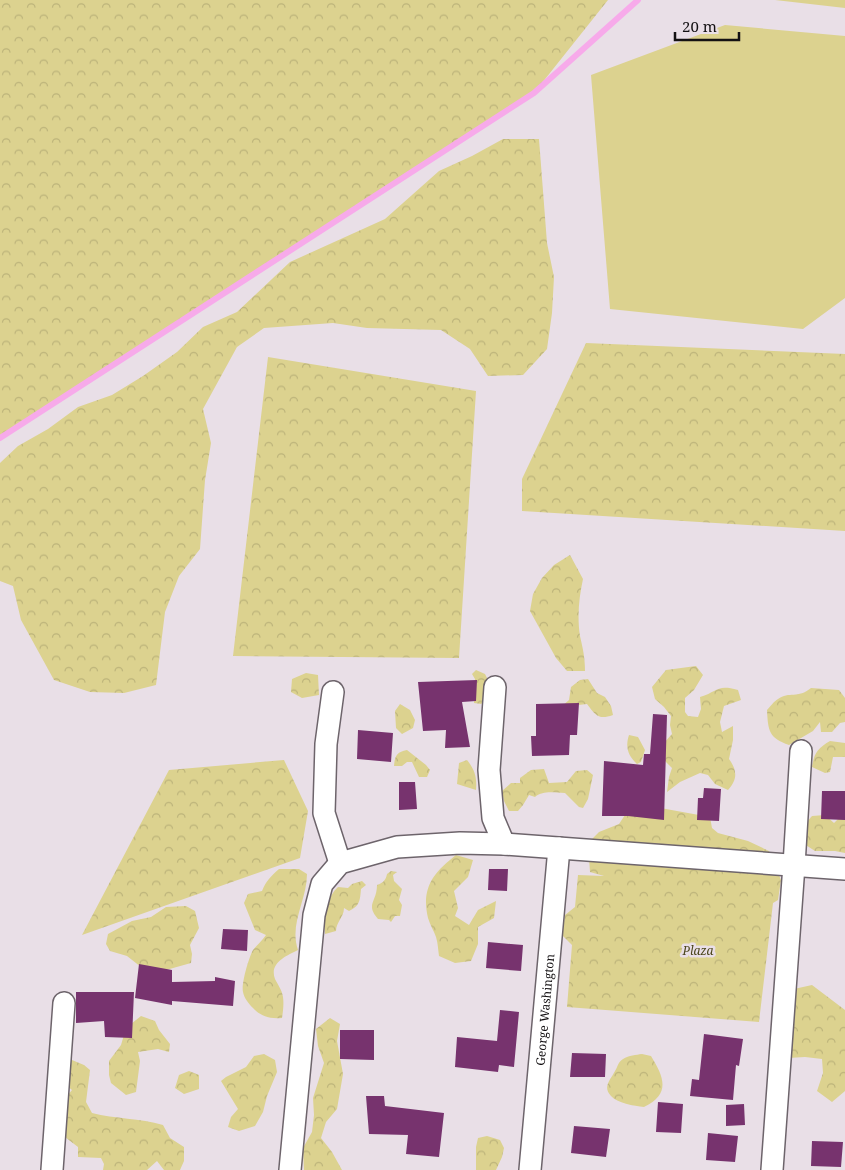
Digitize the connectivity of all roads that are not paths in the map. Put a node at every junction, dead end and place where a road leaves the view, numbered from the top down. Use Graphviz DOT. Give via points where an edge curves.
graph roads {
  1 [pos="495,687"];
  2 [pos="334,692"];
  3 [pos="801,751"];
  4 [pos="504,844"];
  5 [pos="560,848"];
  6 [pos="340,863"];
  7 [pos="794,865"];
  8 [pos="845,868"];
  9 [pos="64,1003"];
  10 [pos="52,1170"];
  11 [pos="290,1170"];
  12 [pos="530,1170"];
  13 [pos="772,1170"];
  1 -- 4 [label="street" via="489,770 493,818"];
  2 -- 6 [label="street" via="326,744 324,813"];
  3 -- 7 [label="street"];
  4 -- 5 [label="street"];
  4 -- 6 [label="street" via="397,847"];
  5 -- 7 [label="street"];
  5 -- 12 [label="street, George Washington"];
  6 -- 11 [label="street" via="322,884 314,915"];
  7 -- 8 [label="street"];
  7 -- 13 [label="street"];
  9 -- 10 [label="street"];
}
